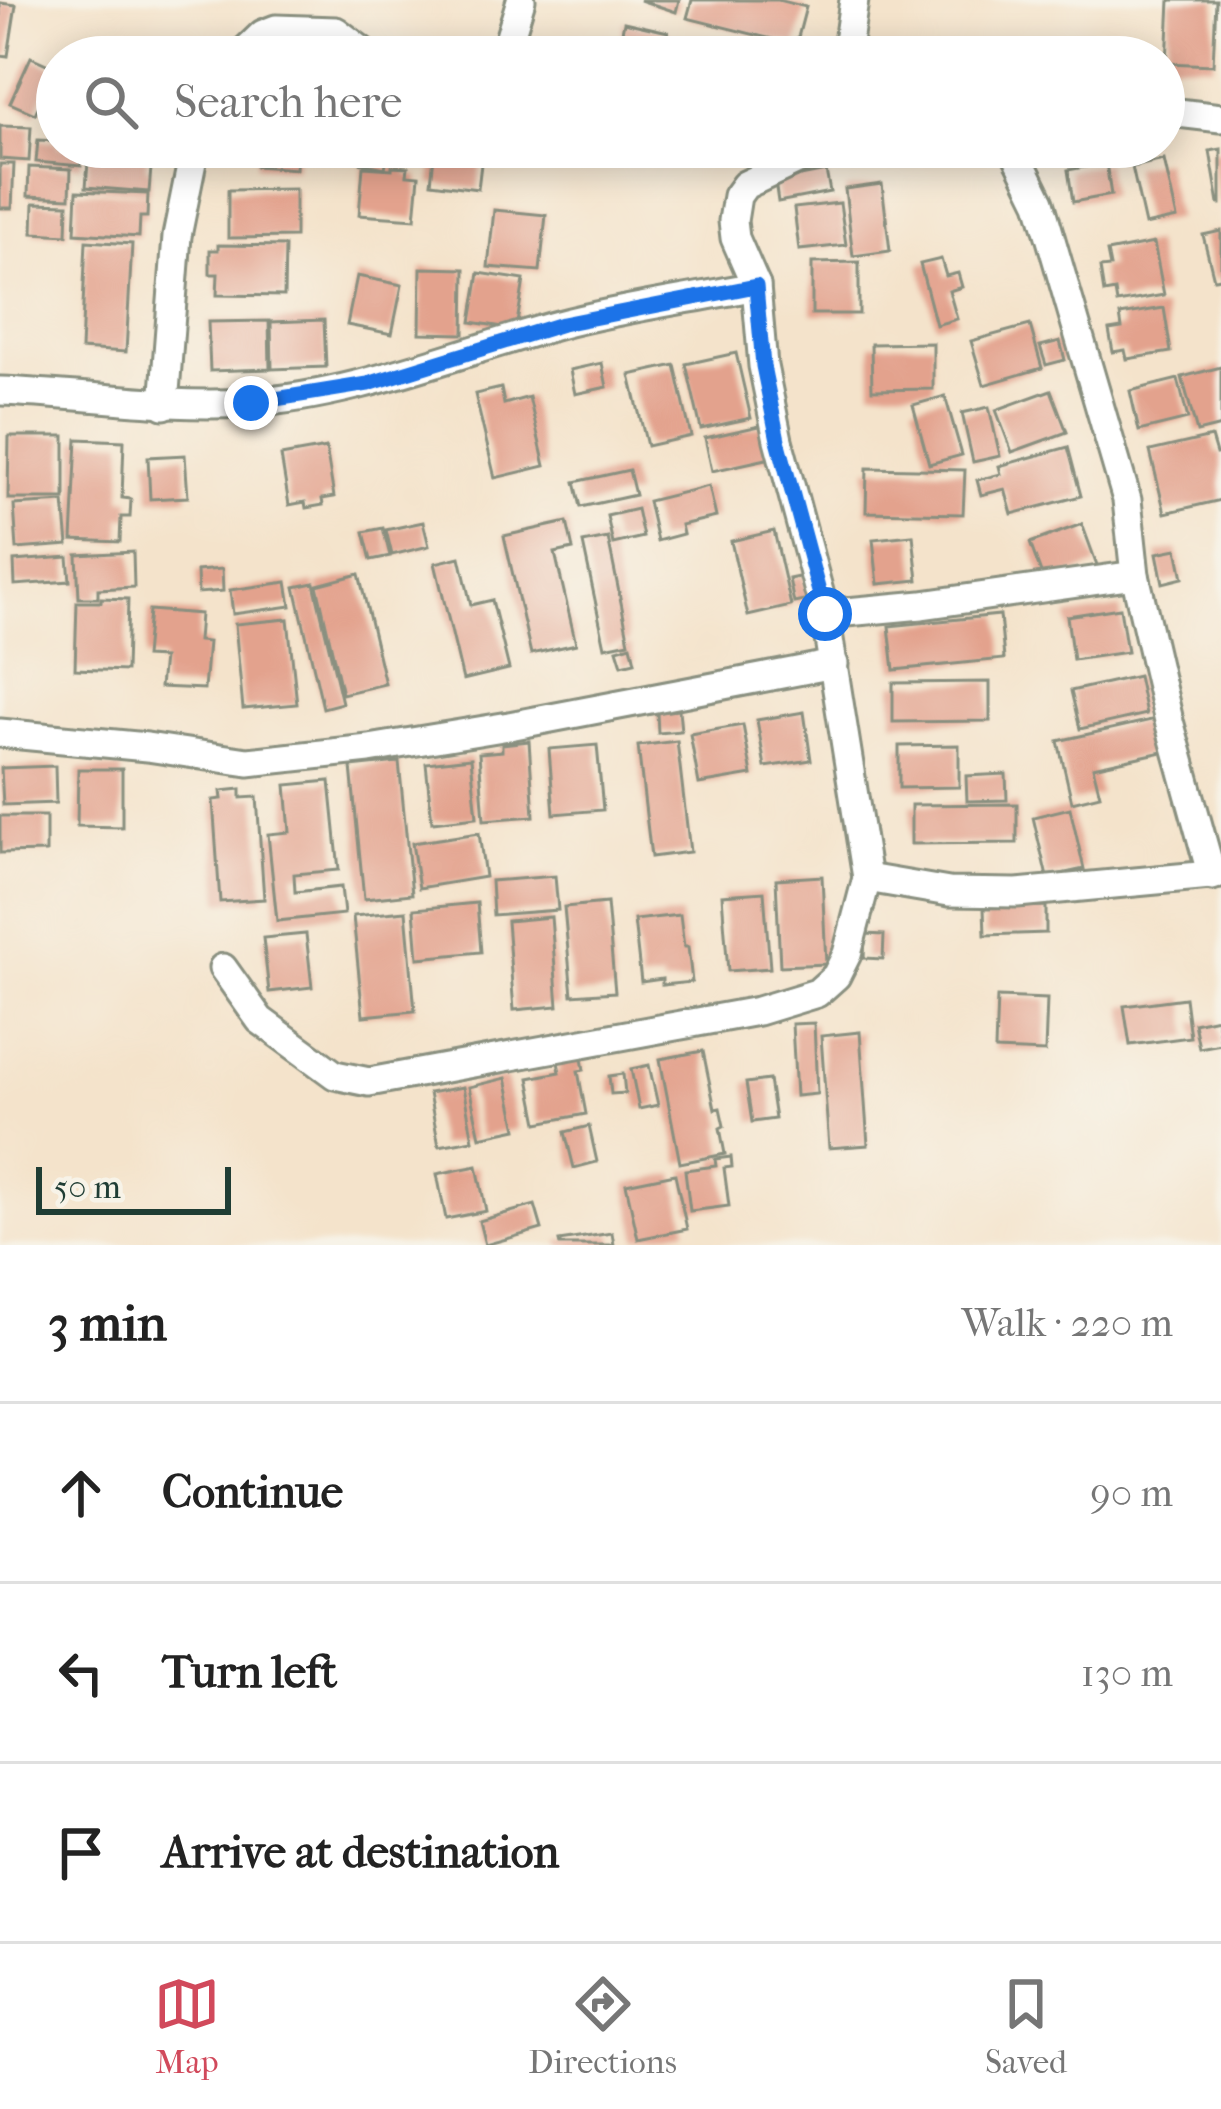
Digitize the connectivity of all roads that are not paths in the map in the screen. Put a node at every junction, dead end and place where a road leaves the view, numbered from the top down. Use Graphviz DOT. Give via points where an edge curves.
graph roads {
  1 [pos="521,0"];
  2 [pos="854,0"];
  3 [pos="260,36"];
  4 [pos="341,36"];
  5 [pos="510,36"];
  6 [pos="850,36"];
  7 [pos="1185,114"];
  8 [pos="1221,118"];
  9 [pos="191,168"];
  10 [pos="781,168"];
  11 [pos="1023,168"];
  12 [pos="756,286"];
  13 [pos="0,391"];
  14 [pos="164,405"];
  15 [pos="1135,575"];
  16 [pos="825,614"];
  17 [pos="834,664"];
  18 [pos="0,733"];
  19 [pos="1216,875"];
  20 [pos="867,878"];
  21 [pos="223,968"];
  1 -- 5 [label="street"];
  2 -- 6 [label="street"];
  3 -- 4 [label="street" via="291,29"];
  7 -- 8 [label="street"];
  9 -- 14 [label="street" via="177,236"];
  10 -- 12 [label="street" via="737,196 735,238"];
  11 -- 15 [label="street" via="1127,500"];
  12 -- 14 [label="street" via="562,324 368,384 251,403"];
  12 -- 16 [label="street" via="778,440"];
  13 -- 14 [label="street"];
  15 -- 16 [label="street"];
  15 -- 19 [label="street"];
  16 -- 17 [label="street"];
  17 -- 18 [label="street" via="509,726 248,762"];
  17 -- 20 [label="street"];
  19 -- 20 [label="street" via="1018,893"];
  20 -- 21 [label="street" via="847,954 817,993 369,1082 335,1076 260,1021"];
}
